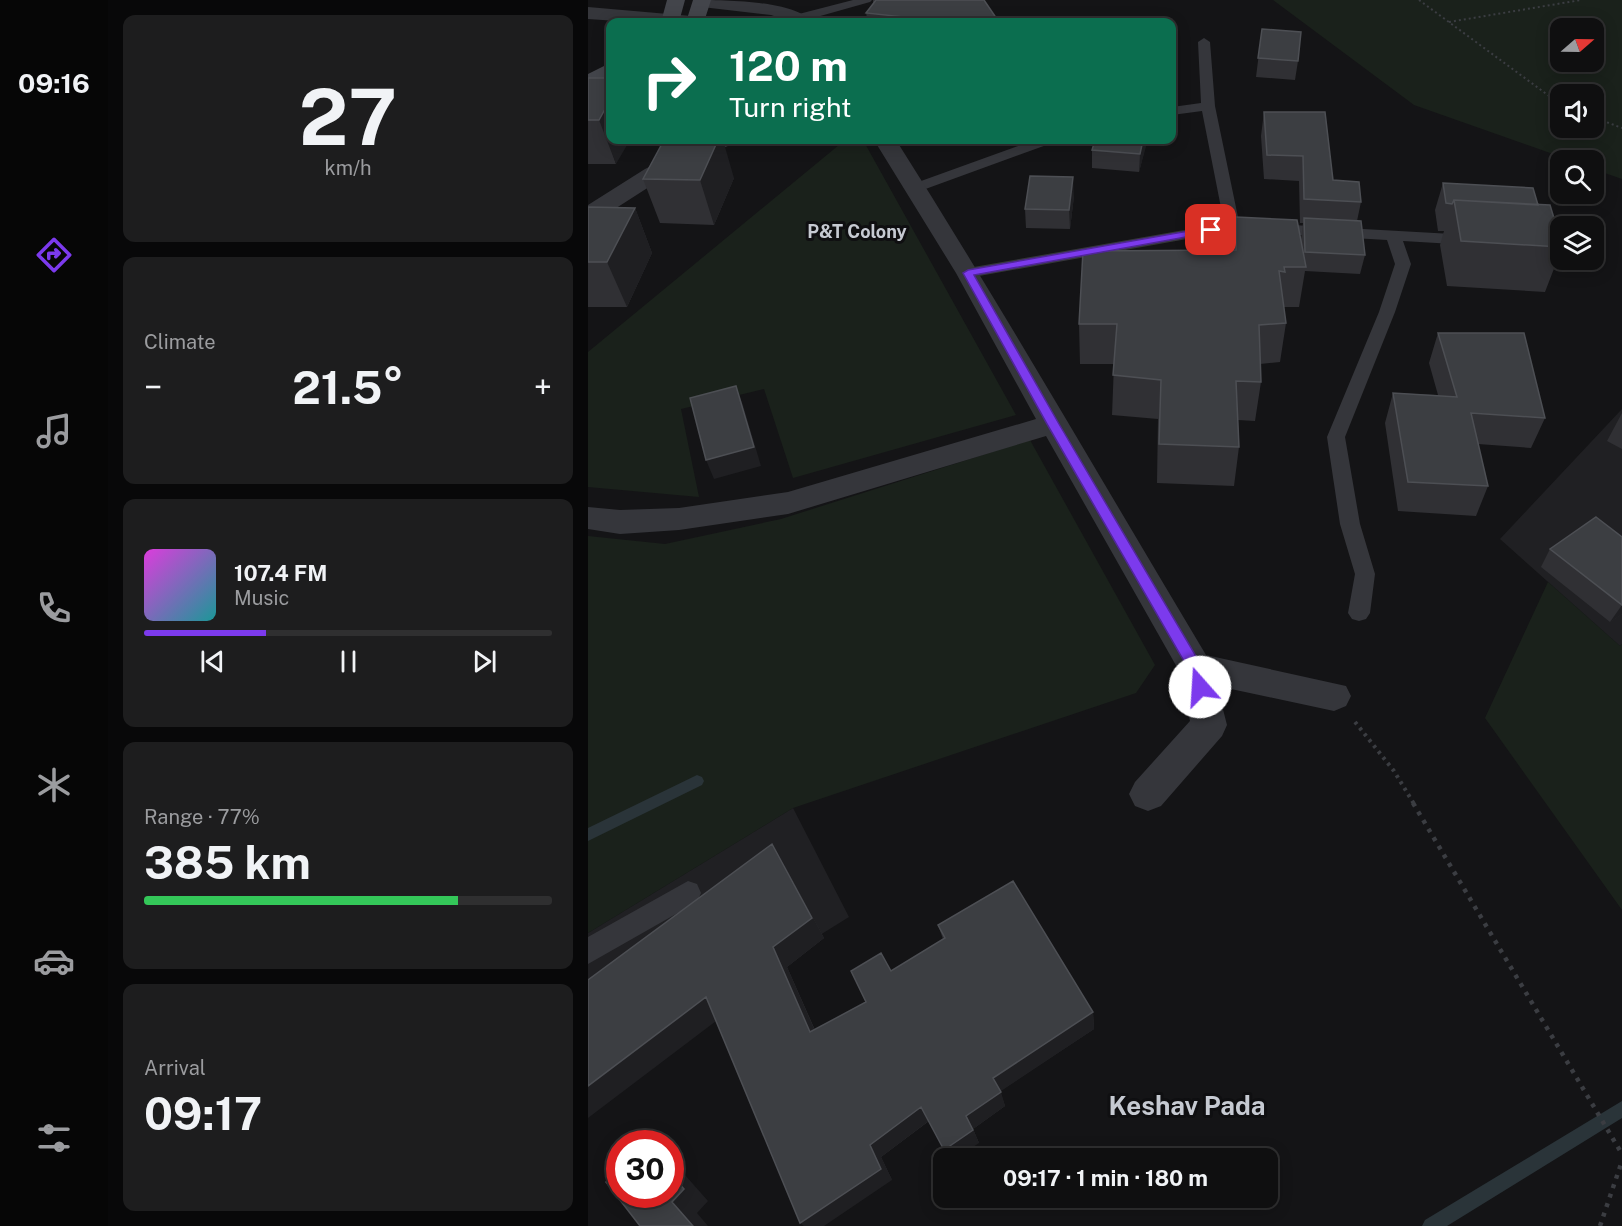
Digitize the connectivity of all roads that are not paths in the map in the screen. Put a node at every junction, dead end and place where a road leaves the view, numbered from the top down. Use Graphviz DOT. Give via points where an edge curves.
graph roads {
  1 [pos="676,0"];
  2 [pos="702,0"];
  3 [pos="866,0"];
  4 [pos="588,13"];
  5 [pos="640,18"];
  6 [pos="681,18"];
  7 [pos="686,18"];
  8 [pos="793,18"];
  9 [pos="808,18"];
  10 [pos="1204,42"];
  11 [pos="606,72"];
  12 [pos="588,83"];
  13 [pos="606,90"];
  14 [pos="588,102"];
  15 [pos="1208,106"];
  16 [pos="1176,110"];
  17 [pos="713,144"];
  18 [pos="888,144"];
  19 [pos="1036,144"];
  20 [pos="915,188"];
  21 [pos="588,216"];
  22 [pos="1232,226"];
  23 [pos="1393,235"];
  24 [pos="1486,241"];
  25 [pos="968,273"];
  26 [pos="1053,424"];
  27 [pos="588,518"];
  28 [pos="1359,613"];
  29 [pos="1195,667"];
  30 [pos="1334,696"];
  31 [pos="1148,794"];
  32 [pos="687,893"];
  33 [pos="588,951"];
  1 -- 6 [label="street"];
  2 -- 7 [label="street"];
  2 -- 8 [label="street"];
  3 -- 9 [label="lane"];
  4 -- 5 [label="street"];
  10 -- 15 [label="lane"];
  11 -- 12 [label="street"];
  13 -- 14 [label="street"];
  15 -- 16 [label="lane"];
  15 -- 22 [label="lane"];
  17 -- 21 [label="street" via="629,188"];
  18 -- 20 [label="street"];
  19 -- 20 [label="lane"];
  20 -- 25 [label="street"];
  22 -- 23 [label="lane"];
  22 -- 25 [label="lane"];
  23 -- 24 [label="lane"];
  23 -- 28 [label="lane" via="1403,264 1336,437 1350,524 1365,574"];
  25 -- 26 [label="street"];
  26 -- 27 [label="street" via="788,503 679,519 620,522"];
  26 -- 29 [label="street"];
  29 -- 30 [label="street"];
  29 -- 31 [label="street" via="1209,725"];
  32 -- 33 [label="lane"];
}
